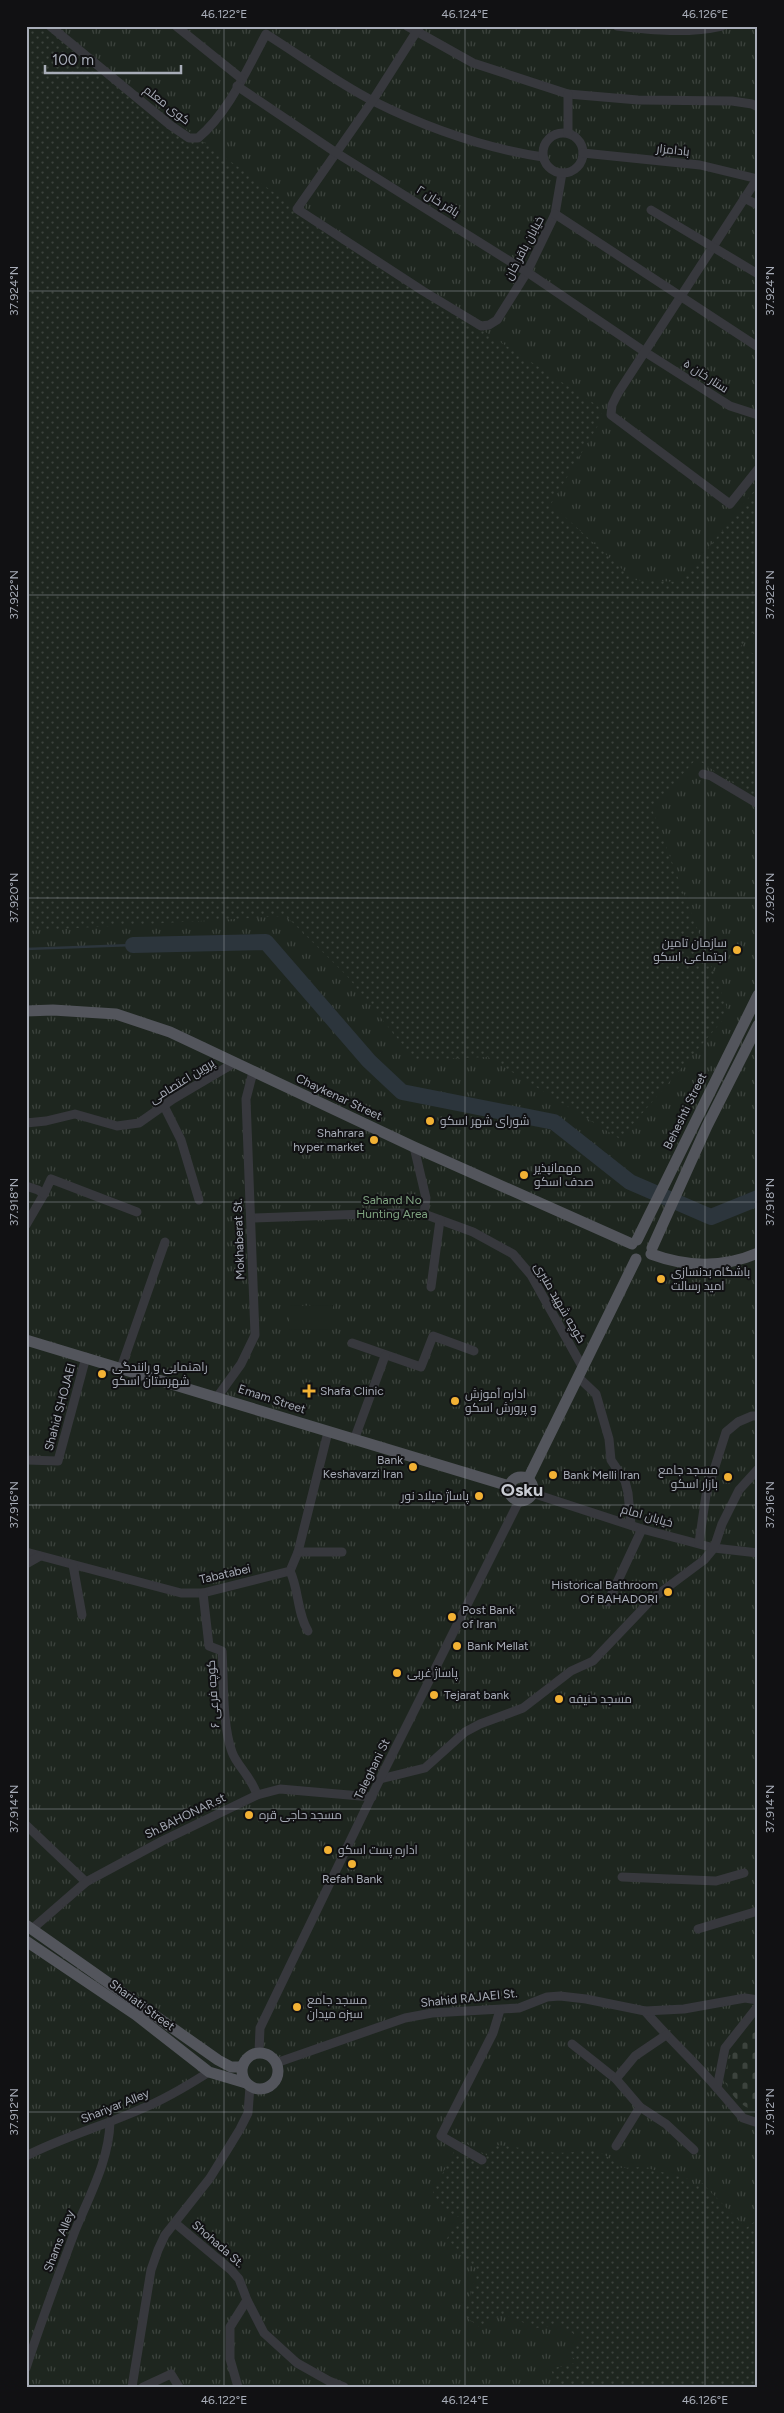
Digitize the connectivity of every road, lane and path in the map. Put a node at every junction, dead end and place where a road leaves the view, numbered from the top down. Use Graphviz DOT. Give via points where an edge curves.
graph roads {
  1 [pos="50,26"];
  2 [pos="176,26"];
  3 [pos="407,26"];
  4 [pos="617,26"];
  5 [pos="722,26"];
  6 [pos="418,29"];
  7 [pos="240,82"];
  8 [pos="568,94"];
  9 [pos="372,100"];
  10 [pos="758,107"];
  11 [pos="568,134"];
  12 [pos="335,152"];
  13 [pos="584,153"];
  14 [pos="543,157"];
  15 [pos="562,173"];
  16 [pos="758,179"];
  17 [pos="744,198"];
  18 [pos="758,205"];
  19 [pos="651,210"];
  20 [pos="556,214"];
  21 [pos="713,246"];
  22 [pos="527,272"];
  23 [pos="758,274"];
  24 [pos="681,296"];
  25 [pos="758,347"];
  26 [pos="645,352"];
  27 [pos="758,415"];
  28 [pos="758,469"];
  29 [pos="703,774"];
  30 [pos="758,804"];
  31 [pos="758,995"];
  32 [pos="26,1011"];
  33 [pos="758,1025"];
  34 [pos="234,1063"];
  35 [pos="253,1072"];
  36 [pos="164,1106"];
  37 [pos="26,1123"];
  38 [pos="414,1147"];
  39 [pos="26,1186"];
  40 [pos="44,1194"];
  41 [pos="199,1200"];
  42 [pos="136,1212"];
  43 [pos="424,1214"];
  44 [pos="250,1218"];
  45 [pos="440,1220"];
  46 [pos="26,1225"];
  47 [pos="165,1242"];
  48 [pos="634,1242"];
  49 [pos="651,1251"];
  50 [pos="758,1253"];
  51 [pos="636,1259"];
  52 [pos="431,1287"];
  53 [pos="26,1340"];
  54 [pos="352,1343"];
  55 [pos="474,1351"];
  56 [pos="385,1356"];
  57 [pos="86,1358"];
  58 [pos="120,1368"];
  59 [pos="580,1372"];
  60 [pos="218,1396"];
  61 [pos="758,1416"];
  62 [pos="328,1432"];
  63 [pos="354,1440"];
  64 [pos="26,1460"];
  65 [pos="758,1469"];
  66 [pos="528,1479"];
  67 [pos="509,1486"];
  68 [pos="532,1494"];
  69 [pos="519,1501"];
  70 [pos="631,1525"];
  71 [pos="642,1528"];
  72 [pos="699,1543"];
  73 [pos="714,1548"];
  74 [pos="26,1552"];
  75 [pos="298,1552"];
  76 [pos="342,1552"];
  77 [pos="758,1553"];
  78 [pos="40,1556"];
  79 [pos="26,1564"];
  80 [pos="73,1565"];
  81 [pos="290,1571"];
  82 [pos="203,1593"];
  83 [pos="608,1602"];
  84 [pos="82,1615"];
  85 [pos="308,1632"];
  86 [pos="380,1780"];
  87 [pos="257,1795"];
  88 [pos="372,1797"];
  89 [pos="26,1825"];
  90 [pos="744,1873"];
  91 [pos="622,1877"];
  92 [pos="86,1882"];
  93 [pos="758,1910"];
  94 [pos="29,1927"];
  95 [pos="698,1928"];
  96 [pos="26,1941"];
  97 [pos="758,2000"];
  98 [pos="758,2006"];
  99 [pos="500,2010"];
  100 [pos="644,2011"];
  101 [pos="666,2035"];
  102 [pos="572,2044"];
  103 [pos="259,2052"];
  104 [pos="276,2063"];
  105 [pos="242,2067"];
  106 [pos="209,2072"];
  107 [pos="616,2079"];
  108 [pos="248,2084"];
  109 [pos="717,2088"];
  110 [pos="640,2107"];
  111 [pos="110,2122"];
  112 [pos="758,2122"];
  113 [pos="616,2146"];
  114 [pos="694,2150"];
  115 [pos="26,2156"];
  116 [pos="482,2160"];
  117 [pos="175,2223"];
  118 [pos="247,2300"];
  119 [pos="26,2368"];
  120 [pos="132,2387"];
  121 [pos="143,2387"];
  122 [pos="180,2387"];
  123 [pos="238,2387"];
  124 [pos="344,2387"];
  1 -- 7 [label="street, کوی معلم" via="189,138 198,138 205,132"];
  2 -- 7 [label="street, باقر خان ۲"];
  3 -- 6 [label="street"];
  4 -- 5 [label="street" via="702,31"];
  6 -- 8 [label="street" via="473,63"];
  6 -- 9 [label="street"];
  7 -- 9 [label="street, کوی معلم" via="266,34"];
  7 -- 12 [label="street, باقر خان ۲"];
  8 -- 10 [label="street" via="638,100 732,101"];
  8 -- 11 [label="street"];
  9 -- 12 [label="street"];
  9 -- 14 [label="street" via="456,137"];
  11 -- 13 [label="street" via="579,140"];
  11 -- 14 [label="street" via="554,135 549,139"];
  12 -- 22 [label="street, باقر خان ۲"];
  12 -- 22 [label="street, خیابان باقر خان" via="297,209 423,291 481,326 489,325 496,320"];
  13 -- 15 [label="street" via="574,170"];
  13 -- 16 [label="street, بادامزار" via="700,165"];
  14 -- 15 [label="street" via="550,168"];
  15 -- 20 [label="street, خیابان باقر خان"];
  16 -- 17 [label="street"];
  17 -- 18 [label="street"];
  17 -- 21 [label="street"];
  19 -- 21 [label="street"];
  20 -- 22 [label="street, خیابان باقر خان"];
  20 -- 24 [label="street"];
  21 -- 23 [label="street"];
  21 -- 24 [label="street"];
  22 -- 26 [label="street, باقر خان ۲"];
  24 -- 25 [label="street"];
  24 -- 26 [label="street"];
  26 -- 27 [label="street, ستار خان ۵" via="730,406"];
  26 -- 28 [label="street" via="615,399 611,415 730,504"];
  29 -- 30 [label="street"];
  31 -- 48 [label="main road, Beheshti Street"];
  32 -- 34 [label="main road, Chaykenar Street" via="116,1014 170,1032"];
  33 -- 49 [label="main road"];
  34 -- 35 [label="main road, Chaykenar Street"];
  34 -- 36 [label="street, پروین اعتصامی"];
  35 -- 38 [label="main road, Chaykenar Street"];
  35 -- 44 [label="street, Mokhaberat St." via="246,1098"];
  36 -- 37 [label="street, پروین اعتصامی" via="139,1123 117,1126 75,1114 46,1122"];
  36 -- 41 [label="street" via="181,1140"];
  38 -- 43 [label="street" via="426,1198"];
  38 -- 48 [label="main road, Chaykenar Street"];
  39 -- 40 [label="street"];
  40 -- 42 [label="street" via="50,1179"];
  40 -- 46 [label="street"];
  43 -- 44 [label="street, کوچه شهید منبری"];
  43 -- 45 [label="street, کوچه شهید منبری"];
  44 -- 60 [label="street, Mokhaberat St." via="255,1336"];
  45 -- 52 [label="street"];
  45 -- 59 [label="street, کوچه شهید منبری" via="473,1232 513,1254 531,1275"];
  47 -- 58 [label="street"];
  48 -- 49 [label="main road" via="646,1240"];
  48 -- 51 [label="main road" via="630,1251"];
  49 -- 50 [label="main road" via="665,1259 695,1265 718,1264"];
  49 -- 51 [label="main road" via="646,1259"];
  51 -- 59 [label="main road"];
  53 -- 57 [label="main road, Emam Street"];
  54 -- 56 [label="street"];
  55 -- 56 [label="street" via="433,1336 421,1367"];
  56 -- 63 [label="street"];
  57 -- 58 [label="main road, Emam Street"];
  57 -- 64 [label="street, Shahid SHOJAEI" via="58,1461"];
  58 -- 60 [label="main road, Emam Street"];
  59 -- 66 [label="main road"];
  59 -- 70 [label="street, کوچه شهید منبری" via="596,1394 609,1439 611,1460 628,1493"];
  60 -- 62 [label="main road, Emam Street"];
  61 -- 72 [label="street" via="738,1422 726,1432 706,1494"];
  62 -- 63 [label="main road, Emam Street"];
  62 -- 75 [label="street"];
  63 -- 67 [label="main road, Emam Street"];
  65 -- 73 [label="street" via="739,1490"];
  66 -- 67 [label="main road" via="517,1477"];
  66 -- 68 [label="main road" via="533,1485"];
  67 -- 69 [label="main road" via="512,1497"];
  68 -- 69 [label="main road"];
  68 -- 70 [label="street, خیابان امام"];
  69 -- 86 [label="street, Taleghani St"];
  70 -- 71 [label="street, خیابان امام"];
  71 -- 72 [label="street, خیابان امام"];
  71 -- 83 [label="street"];
  72 -- 73 [label="street, خیابان امام"];
  73 -- 77 [label="street, خیابان امام"];
  73 -- 86 [label="street" via="704,1560 653,1598 593,1661 571,1671 523,1708 465,1732 425,1768"];
  74 -- 78 [label="street, Tabatabei"];
  75 -- 76 [label="street"];
  75 -- 81 [label="street"];
  78 -- 79 [label="street"];
  78 -- 80 [label="street, Tabatabei"];
  80 -- 82 [label="street, Tabatabei" via="181,1593"];
  80 -- 84 [label="street"];
  81 -- 82 [label="street, Tabatabei"];
  81 -- 85 [label="street" via="296,1584 303,1624"];
  82 -- 87 [label="street, کوچه فرعی ۶" via="209,1646 222,1651 226,1723 232,1753"];
  86 -- 88 [label="street, Taleghani St"];
  87 -- 88 [label="street, Sh.BAHONAR.st" via="280,1789"];
  87 -- 92 [label="street, Sh.BAHONAR.st"];
  88 -- 103 [label="street, Taleghani St" via="260,2028"];
  89 -- 92 [label="street"];
  90 -- 91 [label="street" via="716,1881"];
  92 -- 94 [label="street, Sh.BAHONAR.st"];
  93 -- 95 [label="street"];
  94 -- 105 [label="main road, Shariati Street" via="218,2060 231,2067"];
  96 -- 106 [label="main road, Shariati Street" via="136,2015"];
  97 -- 100 [label="street, Shahid RAJAEI St." via="745,1998 684,2009"];
  98 -- 109 [label="street" via="725,2048"];
  99 -- 100 [label="street, Shahid RAJAEI St." via="560,1996"];
  99 -- 104 [label="street, Shahid RAJAEI St." via="432,2013 405,2018"];
  99 -- 116 [label="street" via="489,2042 442,2136"];
  100 -- 101 [label="street"];
  101 -- 107 [label="street" via="635,2056"];
  101 -- 109 [label="street"];
  102 -- 107 [label="street"];
  103 -- 104 [label="main road" via="270,2055"];
  103 -- 105 [label="main road" via="248,2057"];
  104 -- 108 [label="main road" via="278,2074 272,2084 261,2089"];
  105 -- 108 [label="main road" via="242,2075"];
  106 -- 108 [label="main road, Shariati Street"];
  106 -- 111 [label="street, Shariyar Alley" via="172,2095"];
  107 -- 110 [label="street"];
  108 -- 117 [label="street" via="248,2113 240,2129 210,2178"];
  109 -- 112 [label="street" via="743,2118"];
  110 -- 113 [label="street"];
  110 -- 114 [label="street" via="666,2124"];
  111 -- 115 [label="street, Shariyar Alley"];
  111 -- 119 [label="street, Shams Alley" via="108,2146 100,2172"];
  117 -- 118 [label="street, Shohada St." via="231,2270 239,2279"];
  117 -- 120 [label="street" via="165,2235 151,2270"];
  118 -- 123 [label="street" via="230,2327 230,2359"];
  118 -- 124 [label="street, Shohada St." via="264,2333 297,2363"];
  121 -- 122 [label="street" via="171,2374"];
}
